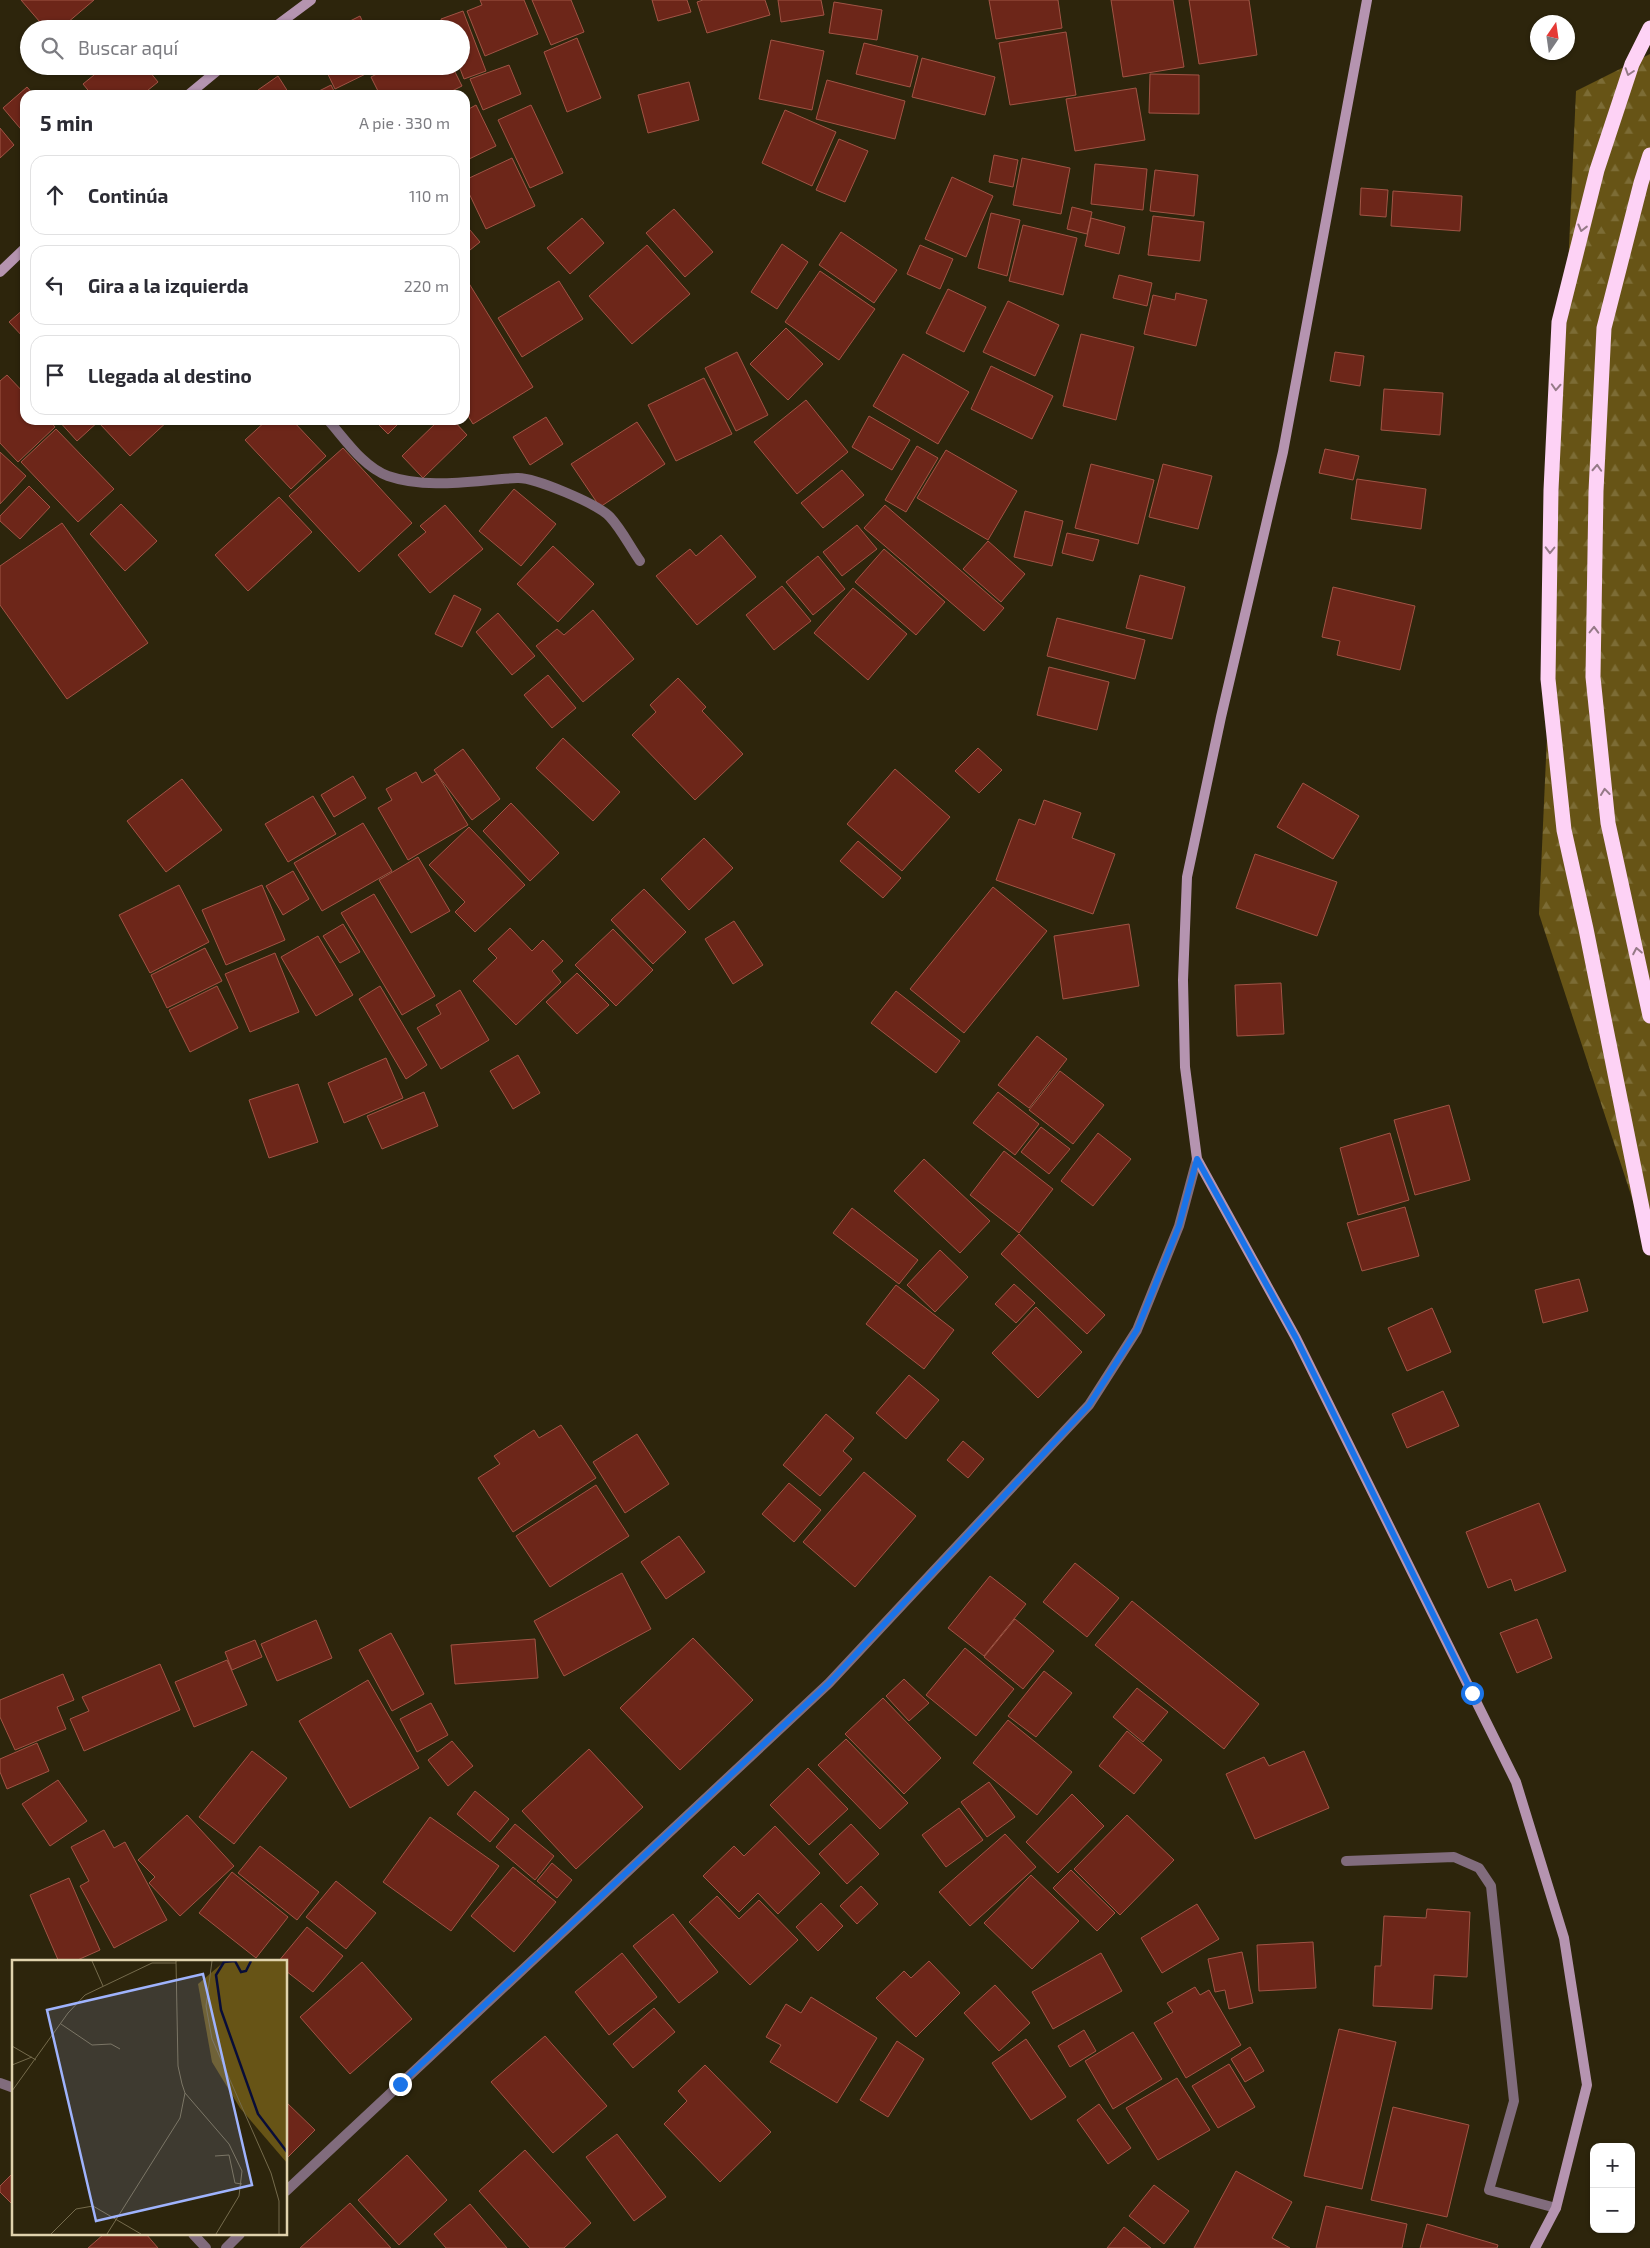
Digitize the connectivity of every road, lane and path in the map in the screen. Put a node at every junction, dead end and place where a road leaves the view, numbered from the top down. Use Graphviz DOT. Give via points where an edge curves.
graph roads {
  1 [pos="311,0"];
  2 [pos="1367,0"];
  3 [pos="284,20"];
  4 [pos="1650,28"];
  5 [pos="212,75"];
  6 [pos="194,90"];
  7 [pos="1650,155"];
  8 [pos="20,253"];
  9 [pos="0,272"];
  10 [pos="332,425"];
  11 [pos="640,561"];
  12 [pos="1650,1016"];
  13 [pos="1197,1159"];
  14 [pos="1650,1248"];
  15 [pos="1346,1861"];
  16 [pos="0,2083"];
  17 [pos="12,2087"];
  18 [pos="288,2189"];
  19 [pos="1556,2208"];
  20 [pos="195,2236"];
  21 [pos="238,2236"];
  22 [pos="206,2248"];
  23 [pos="226,2248"];
  24 [pos="1535,2248"];
  1 -- 3 [label="street"];
  2 -- 13 [label="street" via="1283,452 1220,717 1187,877 1183,980 1185,1067"];
  4 -- 14 [label="highway, one-way" via="1632,64 1597,170 1559,322 1550,490 1548,679 1564,830"];
  5 -- 6 [label="street"];
  12 -- 7 [label="highway, one-way" via="1608,823 1593,677 1596,491 1604,328"];
  8 -- 9 [label="street"];
  10 -- 11 [label="street" via="370,467 388,476 418,482 519,478 566,492 609,516"];
  13 -- 18 [label="street" via="1179,1226 1137,1330 1089,1405 829,1683"];
  13 -- 19 [label="street" via="1296,1338 1516,1782 1564,1938 1586,2085"];
  15 -- 19 [label="street" via="1454,1857 1479,1868 1491,1886 1514,2101 1489,2190"];
  16 -- 17 [label="street"];
  19 -- 24 [label="street"];
  20 -- 22 [label="street"];
  21 -- 23 [label="street"];
}
